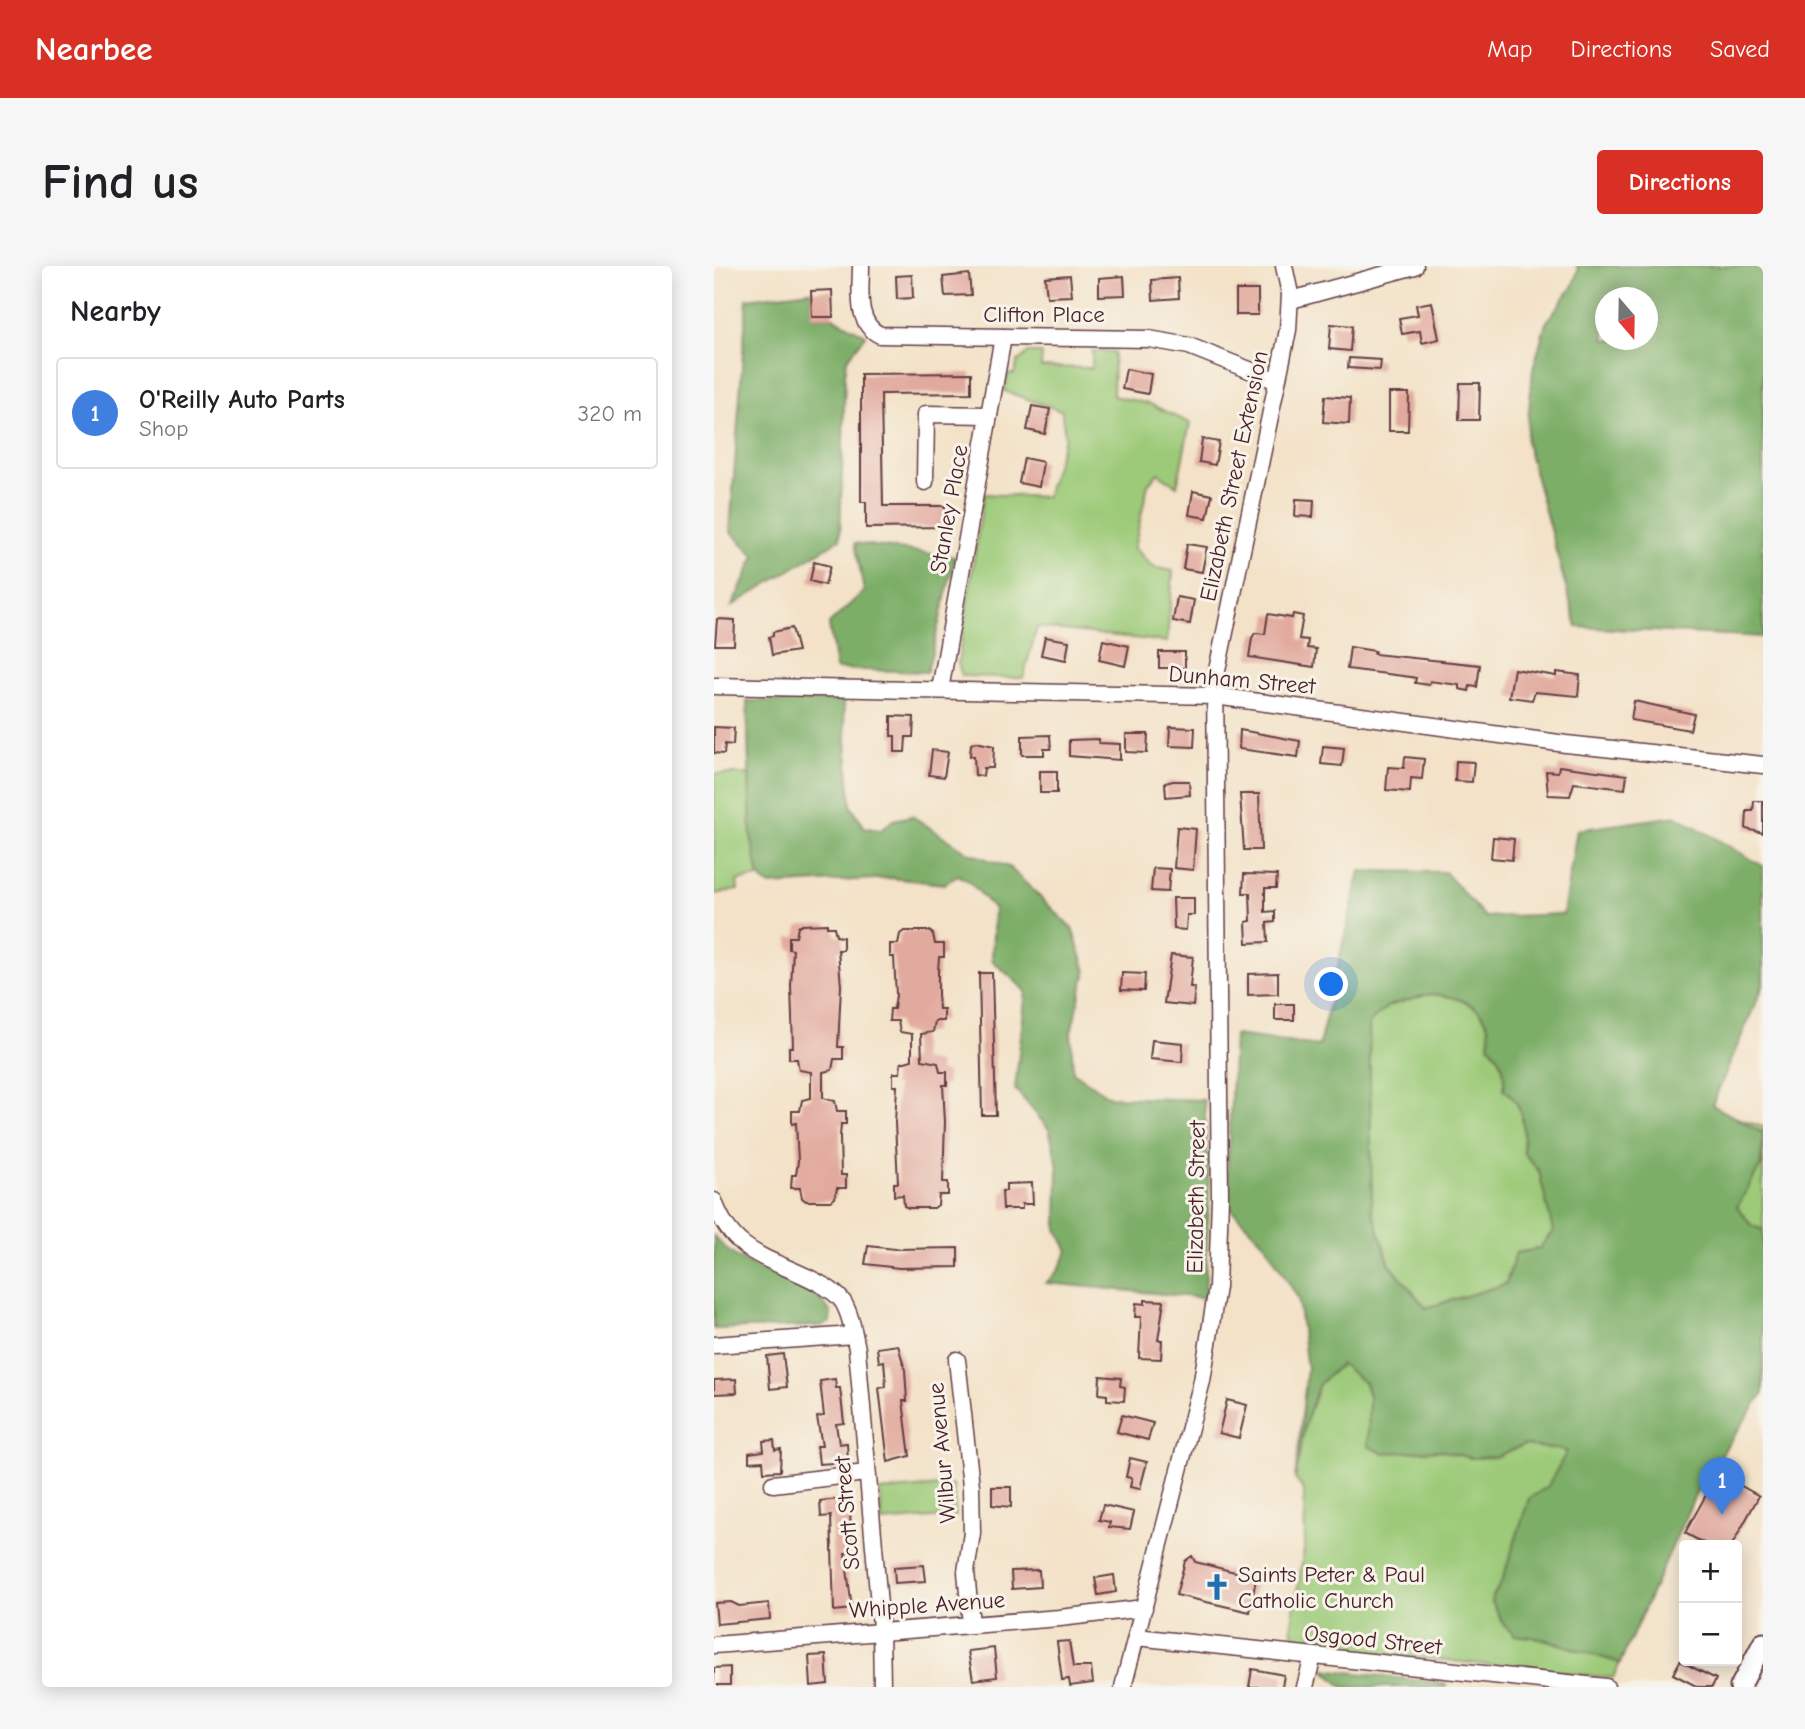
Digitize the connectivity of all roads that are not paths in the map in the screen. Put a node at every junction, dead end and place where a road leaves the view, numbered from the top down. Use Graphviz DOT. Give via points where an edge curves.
graph roads {
  1 [pos="861,266"];
  2 [pos="1284,266"];
  3 [pos="1415,266"];
  4 [pos="1291,300"];
  5 [pos="1003,337"];
  6 [pos="1277,381"];
  7 [pos="989,415"];
  8 [pos="925,482"];
  9 [pos="714,686"];
  10 [pos="940,690"];
  11 [pos="1215,696"];
  12 [pos="1763,765"];
  13 [pos="714,1201"];
  14 [pos="854,1335"];
  15 [pos="714,1345"];
  16 [pos="957,1360"];
  17 [pos="866,1473"];
  18 [pos="773,1484"];
  19 [pos="1144,1608"];
  20 [pos="971,1624"];
  21 [pos="881,1631"];
  22 [pos="1136,1637"];
  23 [pos="1763,1643"];
  24 [pos="714,1644"];
  25 [pos="1313,1656"];
  26 [pos="882,1687"];
  27 [pos="1123,1687"];
  28 [pos="1306,1687"];
  29 [pos="1606,1687"];
  30 [pos="1740,1687"];
  1 -- 5 [label="street, Clifton Place" via="862,314 876,333"];
  2 -- 4 [label="street, Elizabeth Street Extension"];
  3 -- 4 [label="street"];
  4 -- 6 [label="street, Elizabeth Street Extension"];
  5 -- 6 [label="street, Clifton Place" via="1164,341 1198,349"];
  5 -- 7 [label="street, Stanley Place"];
  6 -- 11 [label="street, Elizabeth Street Extension" via="1217,663"];
  7 -- 8 [label="street" via="926,414"];
  7 -- 10 [label="street, Stanley Place"];
  9 -- 10 [label="street, Dunham Street"];
  10 -- 11 [label="street, Dunham Street"];
  11 -- 12 [label="street, Dunham Street" via="1566,744"];
  11 -- 19 [label="street, Elizabeth Street" via="1219,1272 1202,1381"];
  13 -- 14 [label="street, Scott Street" via="729,1231 746,1248 839,1297"];
  14 -- 15 [label="street"];
  14 -- 17 [label="street, Scott Street"];
  16 -- 20 [label="street, Wilbur Avenue" via="971,1486 972,1533 966,1572"];
  17 -- 18 [label="street"];
  17 -- 21 [label="street, Scott Street"];
  19 -- 20 [label="street, Whipple Avenue"];
  19 -- 22 [label="street, Elizabeth Street"];
  20 -- 21 [label="street, Whipple Avenue"];
  21 -- 24 [label="street, Whipple Avenue"];
  21 -- 26 [label="street, Scott Street"];
  22 -- 25 [label="street, Osgood Street"];
  22 -- 27 [label="street, Elizabeth Street"];
  23 -- 30 [label="main road"];
  25 -- 28 [label="street"];
  25 -- 29 [label="street, Osgood Street"];
}
